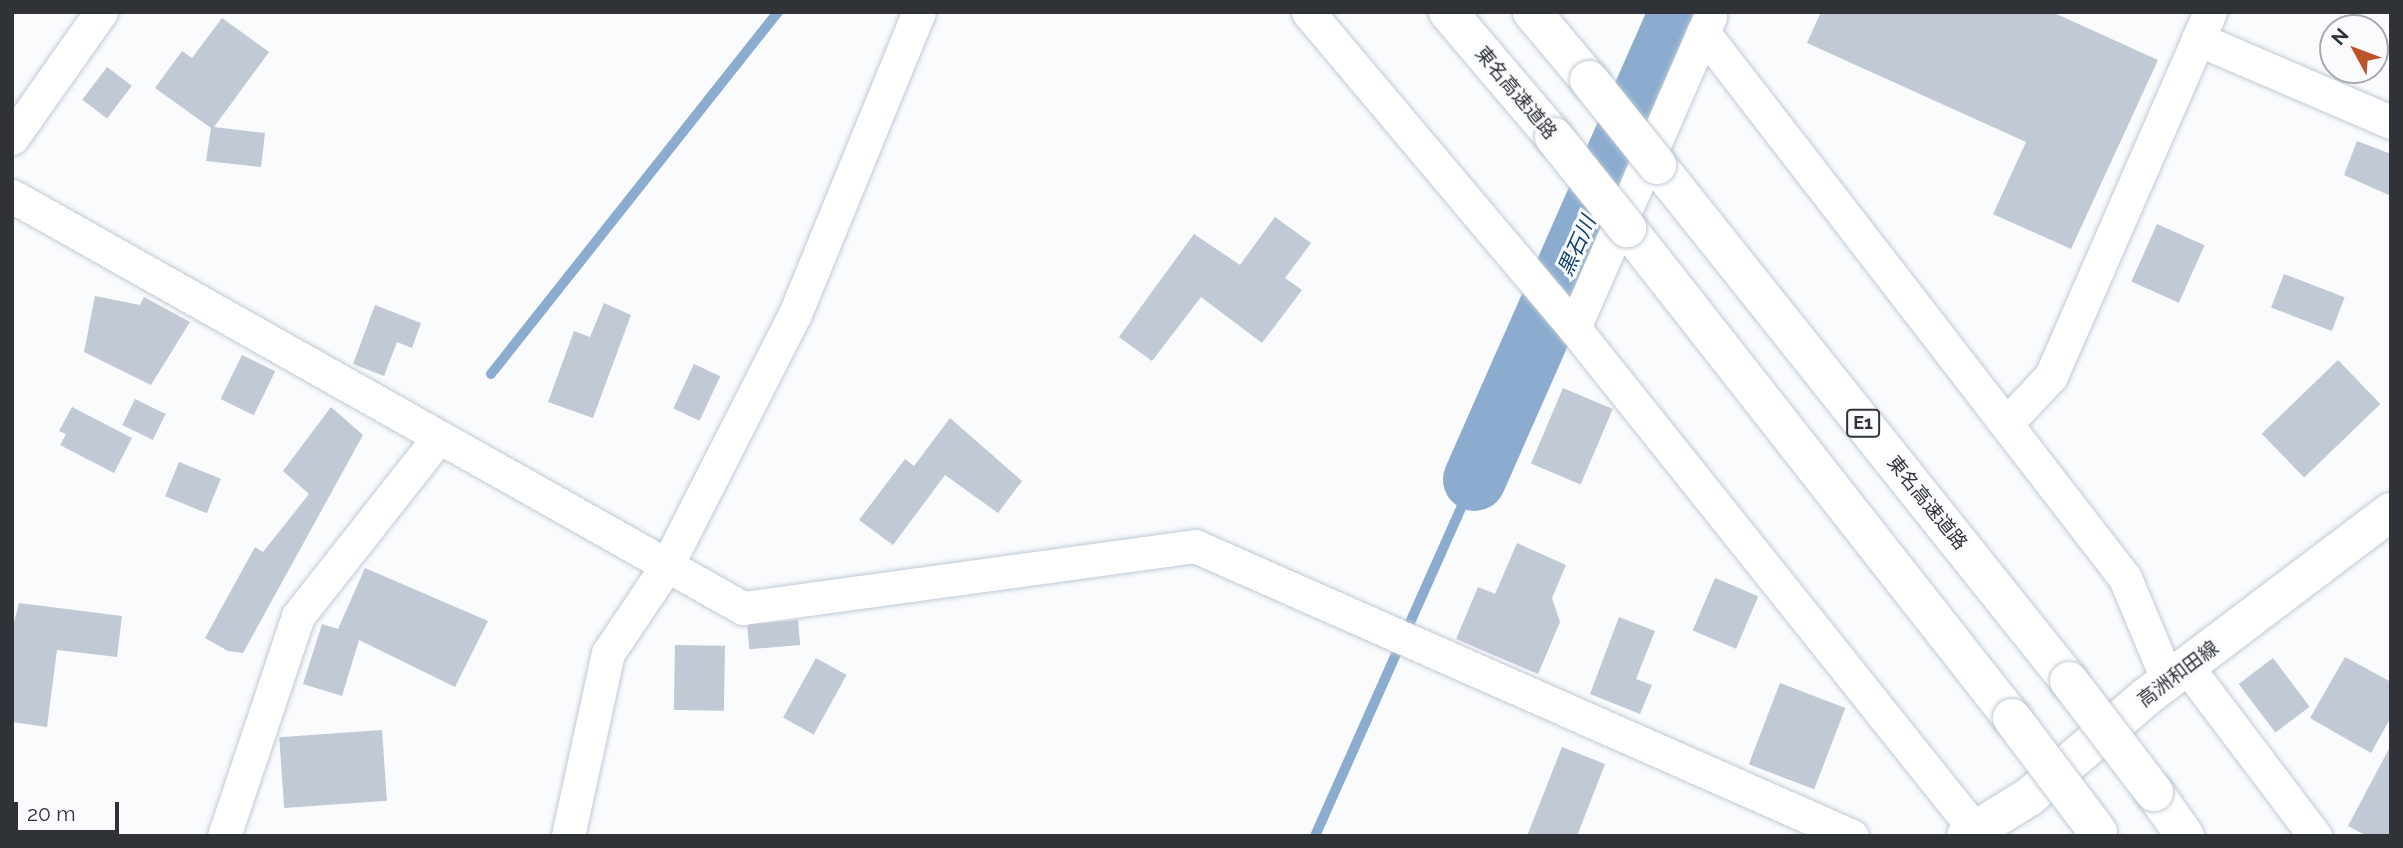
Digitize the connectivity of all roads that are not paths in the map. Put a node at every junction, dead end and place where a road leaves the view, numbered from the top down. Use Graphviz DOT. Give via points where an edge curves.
graph roads {
  1 [pos="102,12"];
  2 [pos="919,12"];
  3 [pos="1308,12"];
  4 [pos="1448,12"];
  5 [pos="1532,12"];
  6 [pos="1707,22"];
  7 [pos="2204,26"];
  8 [pos="2391,122"];
  9 [pos="12,138"];
  10 [pos="12,197"];
  11 [pos="1571,324"];
  12 [pos="2006,424"];
  13 [pos="438,438"];
  14 [pos="2391,512"];
  15 [pos="666,567"];
  16 [pos="2178,675"];
  17 [pos="1974,833"];
  18 [pos="2100,834"];
  19 [pos="224,836"];
  20 [pos="568,836"];
  21 [pos="1852,836"];
  22 [pos="2185,836"];
  23 [pos="2315,836"];
  1 -- 9 [label="street"];
  2 -- 15 [label="street" via="795,314"];
  3 -- 11 [label="street"];
  4 -- 18 [label="main road, 東名高速道路, bridge" via="1627,228"];
  5 -- 22 [label="main road, 東名高速道路 / E1, bridge"];
  6 -- 11 [label="street"];
  6 -- 12 [label="street"];
  7 -- 8 [label="street"];
  7 -- 12 [label="street" via="2051,376"];
  10 -- 13 [label="street"];
  11 -- 17 [label="street"];
  12 -- 16 [label="street" via="2125,578"];
  13 -- 15 [label="street"];
  13 -- 19 [label="street" via="298,616"];
  14 -- 16 [label="main road, 高洲和田線" via="2332,551"];
  15 -- 20 [label="street" via="608,653"];
  15 -- 21 [label="street" via="743,608 1195,546"];
  16 -- 17 [label="main road, 高洲和田線" via="2029,797"];
  16 -- 23 [label="street"];
}
